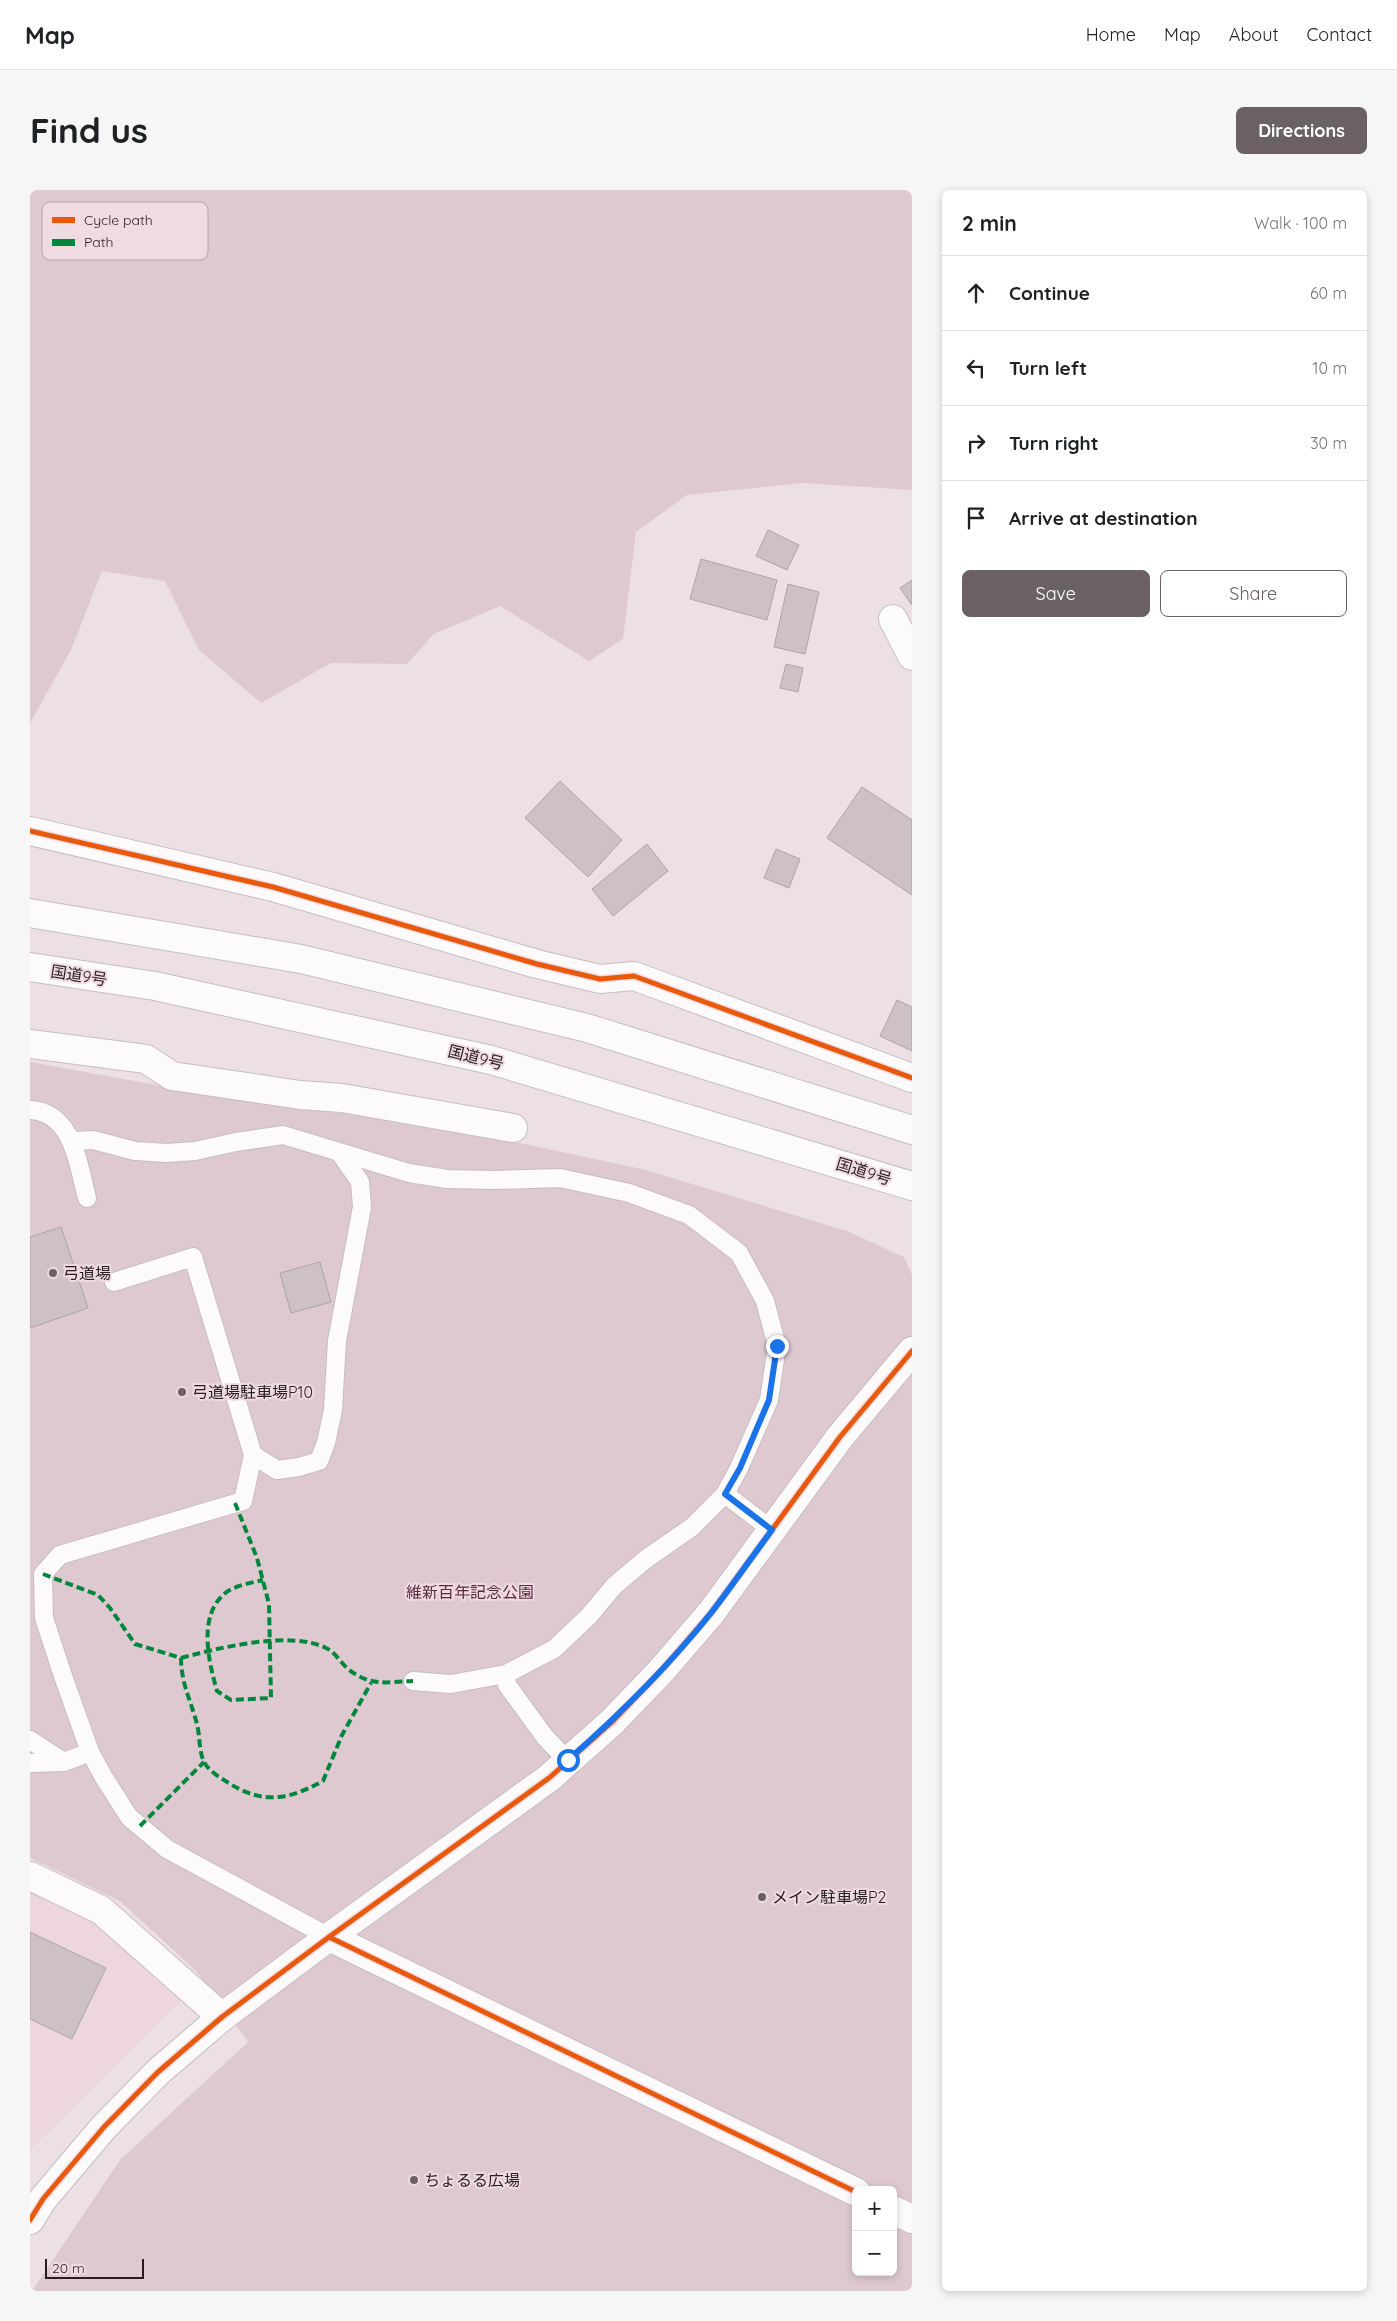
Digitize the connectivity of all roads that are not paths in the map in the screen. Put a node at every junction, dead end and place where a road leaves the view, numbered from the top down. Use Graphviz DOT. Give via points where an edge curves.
graph roads {
  1 [pos="893,619"];
  2 [pos="912,656"];
  3 [pos="30,830"];
  4 [pos="30,913"];
  5 [pos="30,967"];
  6 [pos="30,1044"];
  7 [pos="912,1078"];
  8 [pos="30,1110"];
  9 [pos="513,1128"];
  10 [pos="912,1130"];
  11 [pos="72,1141"];
  12 [pos="340,1154"];
  13 [pos="912,1186"];
  14 [pos="87,1198"];
  15 [pos="114,1282"];
  16 [pos="912,1351"];
  17 [pos="253,1455"];
  18 [pos="725,1494"];
  19 [pos="772,1530"];
  20 [pos="36,1574"];
  21 [pos="506,1674"];
  22 [pos="413,1681"];
  23 [pos="30,1740"];
  24 [pos="90,1752"];
  25 [pos="568,1760"];
  26 [pos="64,1762"];
  27 [pos="30,1763"];
  28 [pos="30,1876"];
  29 [pos="329,1937"];
  30 [pos="222,2017"];
  31 [pos="852,2190"];
  32 [pos="897,2212"];
  33 [pos="912,2219"];
  34 [pos="30,2220"];
  1 -- 2 [label="main road"];
  3 -- 7 [label="main road" via="272,888 537,964 600,979 634,976"];
  4 -- 10 [label="main road" via="301,959 577,1026"];
  5 -- 13 [label="main road, 国道9号" via="155,986 491,1060"];
  6 -- 9 [label="main road" via="146,1059 172,1076 342,1098"];
  8 -- 11 [label="lane" via="41,1110 56,1118"];
  11 -- 12 [label="lane" via="93,1140 135,1151 167,1153 283,1135"];
  11 -- 14 [label="lane"];
  12 -- 17 [label="lane" via="360,1182 362,1207 337,1341 333,1410 326,1443 319,1460 299,1468 278,1470"];
  12 -- 18 [label="lane" via="409,1173 447,1179 560,1178 629,1193 689,1215 739,1253 765,1301 777,1346 769,1400 740,1468"];
  15 -- 17 [label="lane" via="193,1258"];
  16 -- 19 [label="main road" via="840,1437"];
  17 -- 20 [label="lane" via="243,1501 60,1555"];
  18 -- 19 [label="lane"];
  18 -- 21 [label="lane" via="692,1527 615,1585 588,1617 554,1649"];
  19 -- 25 [label="main road" via="711,1613 661,1671 612,1722"];
  20 -- 24 [label="lane" via="44,1618"];
  21 -- 22 [label="lane" via="451,1684"];
  21 -- 25 [label="lane" via="507,1685 544,1737"];
  23 -- 26 [label="lane"];
  24 -- 26 [label="lane"];
  24 -- 29 [label="lane" via="129,1817 167,1849"];
  25 -- 29 [label="main road" via="548,1778"];
  26 -- 27 [label="lane"];
  28 -- 30 [label="main road" via="101,1910"];
  29 -- 30 [label="main road"];
  29 -- 31 [label="main road"];
  30 -- 34 [label="main road" via="158,2072 104,2127 43,2199"];
  32 -- 33 [label="main road"];
}
